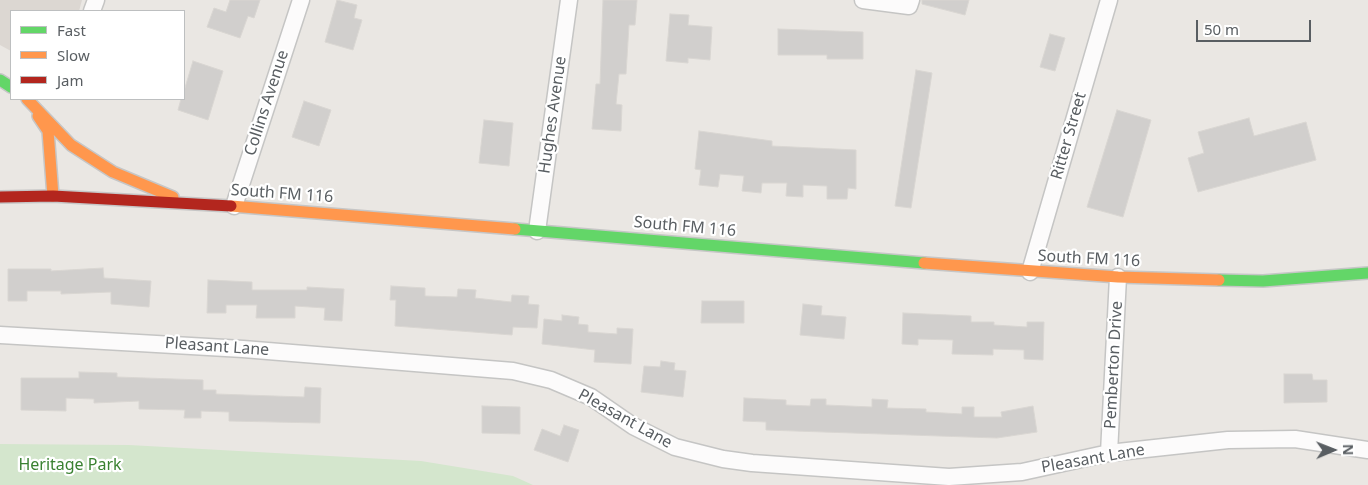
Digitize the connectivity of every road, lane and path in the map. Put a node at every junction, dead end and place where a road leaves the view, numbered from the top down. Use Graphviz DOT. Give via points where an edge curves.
graph roads {
  1 [pos="301,0"];
  2 [pos="569,0"];
  3 [pos="863,0"];
  4 [pos="1109,0"];
  5 [pos="910,3"];
  6 [pos="28,100"];
  7 [pos="28,100"];
  8 [pos="53,196"];
  9 [pos="0,197"];
  10 [pos="188,204"];
  11 [pos="234,206"];
  12 [pos="537,231"];
  13 [pos="1030,272"];
  14 [pos="1368,273"];
  15 [pos="1118,277"];
  16 [pos="0,335"];
  17 [pos="1368,450"];
  18 [pos="1109,453"];
  1 -- 11 [label="street, Collins Avenue"];
  2 -- 12 [label="street, Hughes Avenue"];
  3 -- 5 [label="street"];
  4 -- 13 [label="street, Ritter Street"];
  6 -- 8 [label="main road" via="48,131"];
  7 -- 10 [label="main road" via="71,144 104,166"];
  8 -- 9 [label="main road, South FM 116"];
  8 -- 10 [label="main road, South FM 116"];
  10 -- 11 [label="main road, South FM 116"];
  11 -- 12 [label="main road, South FM 116"];
  12 -- 13 [label="main road, South FM 116"];
  13 -- 15 [label="main road, South FM 116"];
  14 -- 15 [label="main road, South FM 116" via="1263,281"];
  15 -- 18 [label="street, Pemberton Drive"];
  16 -- 18 [label="street, Pleasant Lane" via="244,349 513,371 551,380 591,398 633,426 675,448 752,463 949,477 1022,472"];
  17 -- 18 [label="street, Pleasant Lane" via="1331,442 1263,438"];
}
